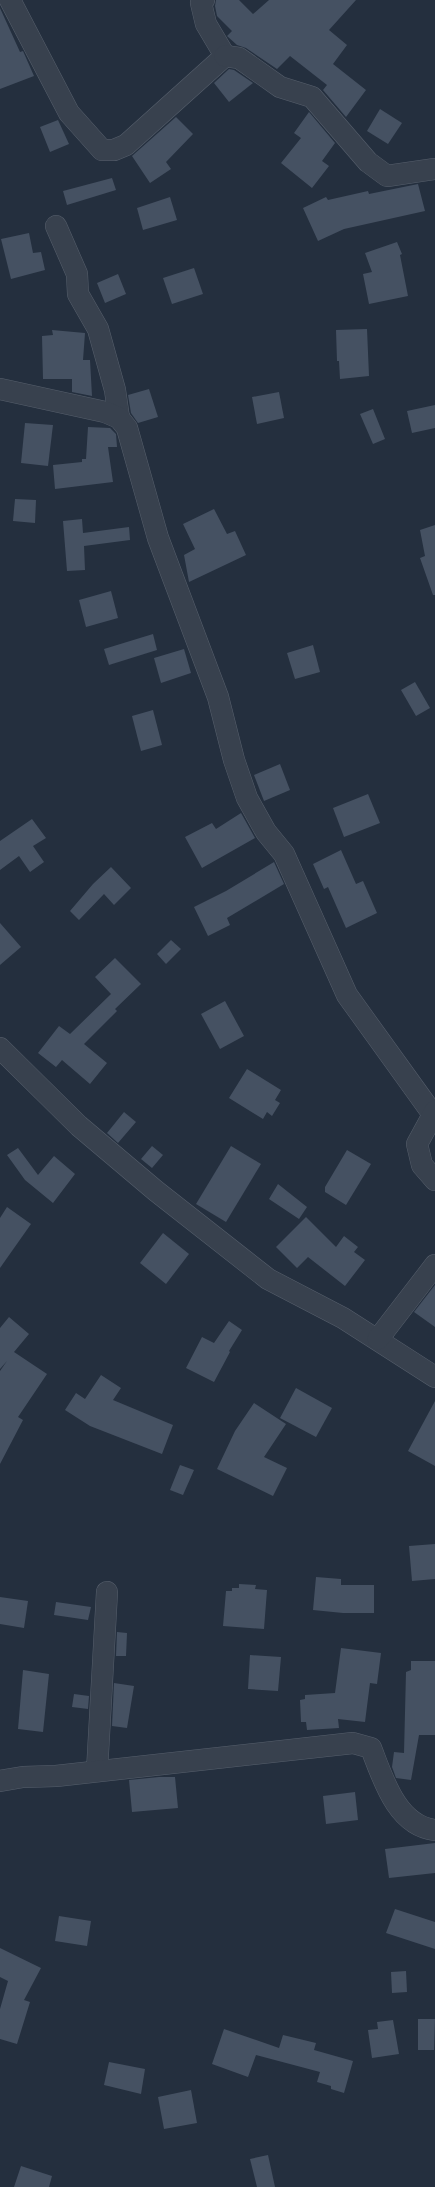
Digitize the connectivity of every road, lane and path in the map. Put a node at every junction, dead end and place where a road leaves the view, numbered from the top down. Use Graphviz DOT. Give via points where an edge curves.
graph roads {
  1 [pos="10,0"];
  2 [pos="204,0"];
  3 [pos="225,56"];
  4 [pos="435,169"];
  5 [pos="56,226"];
  6 [pos="0,389"];
  7 [pos="119,418"];
  8 [pos="0,1048"];
  9 [pos="434,1112"];
  10 [pos="435,1180"];
  11 [pos="435,1266"];
  12 [pos="378,1339"];
  13 [pos="435,1376"];
  14 [pos="107,1592"];
  15 [pos="97,1772"];
  16 [pos="0,1781"];
  17 [pos="435,1830"];
  1 -- 3 [label="street" via="69,113 102,150 126,145"];
  2 -- 3 [label="street" via="201,3 206,24"];
  3 -- 4 [label="street" via="239,58 280,87 312,96 368,162 387,176"];
  5 -- 7 [label="street" via="77,274 78,294 98,329 115,390"];
  6 -- 7 [label="street" via="105,412"];
  7 -- 9 [label="street" via="127,428 158,538 218,697 247,798 266,832 284,854 347,996"];
  8 -- 12 [label="street" via="79,1126 268,1279"];
  9 -- 10 [label="street" via="417,1144 422,1165"];
  11 -- 12 [label="street"];
  12 -- 13 [label="street"];
  14 -- 15 [label="street"];
  15 -- 16 [label="street"];
  15 -- 17 [label="street" via="353,1743 371,1748 402,1813 426,1829"];
}
